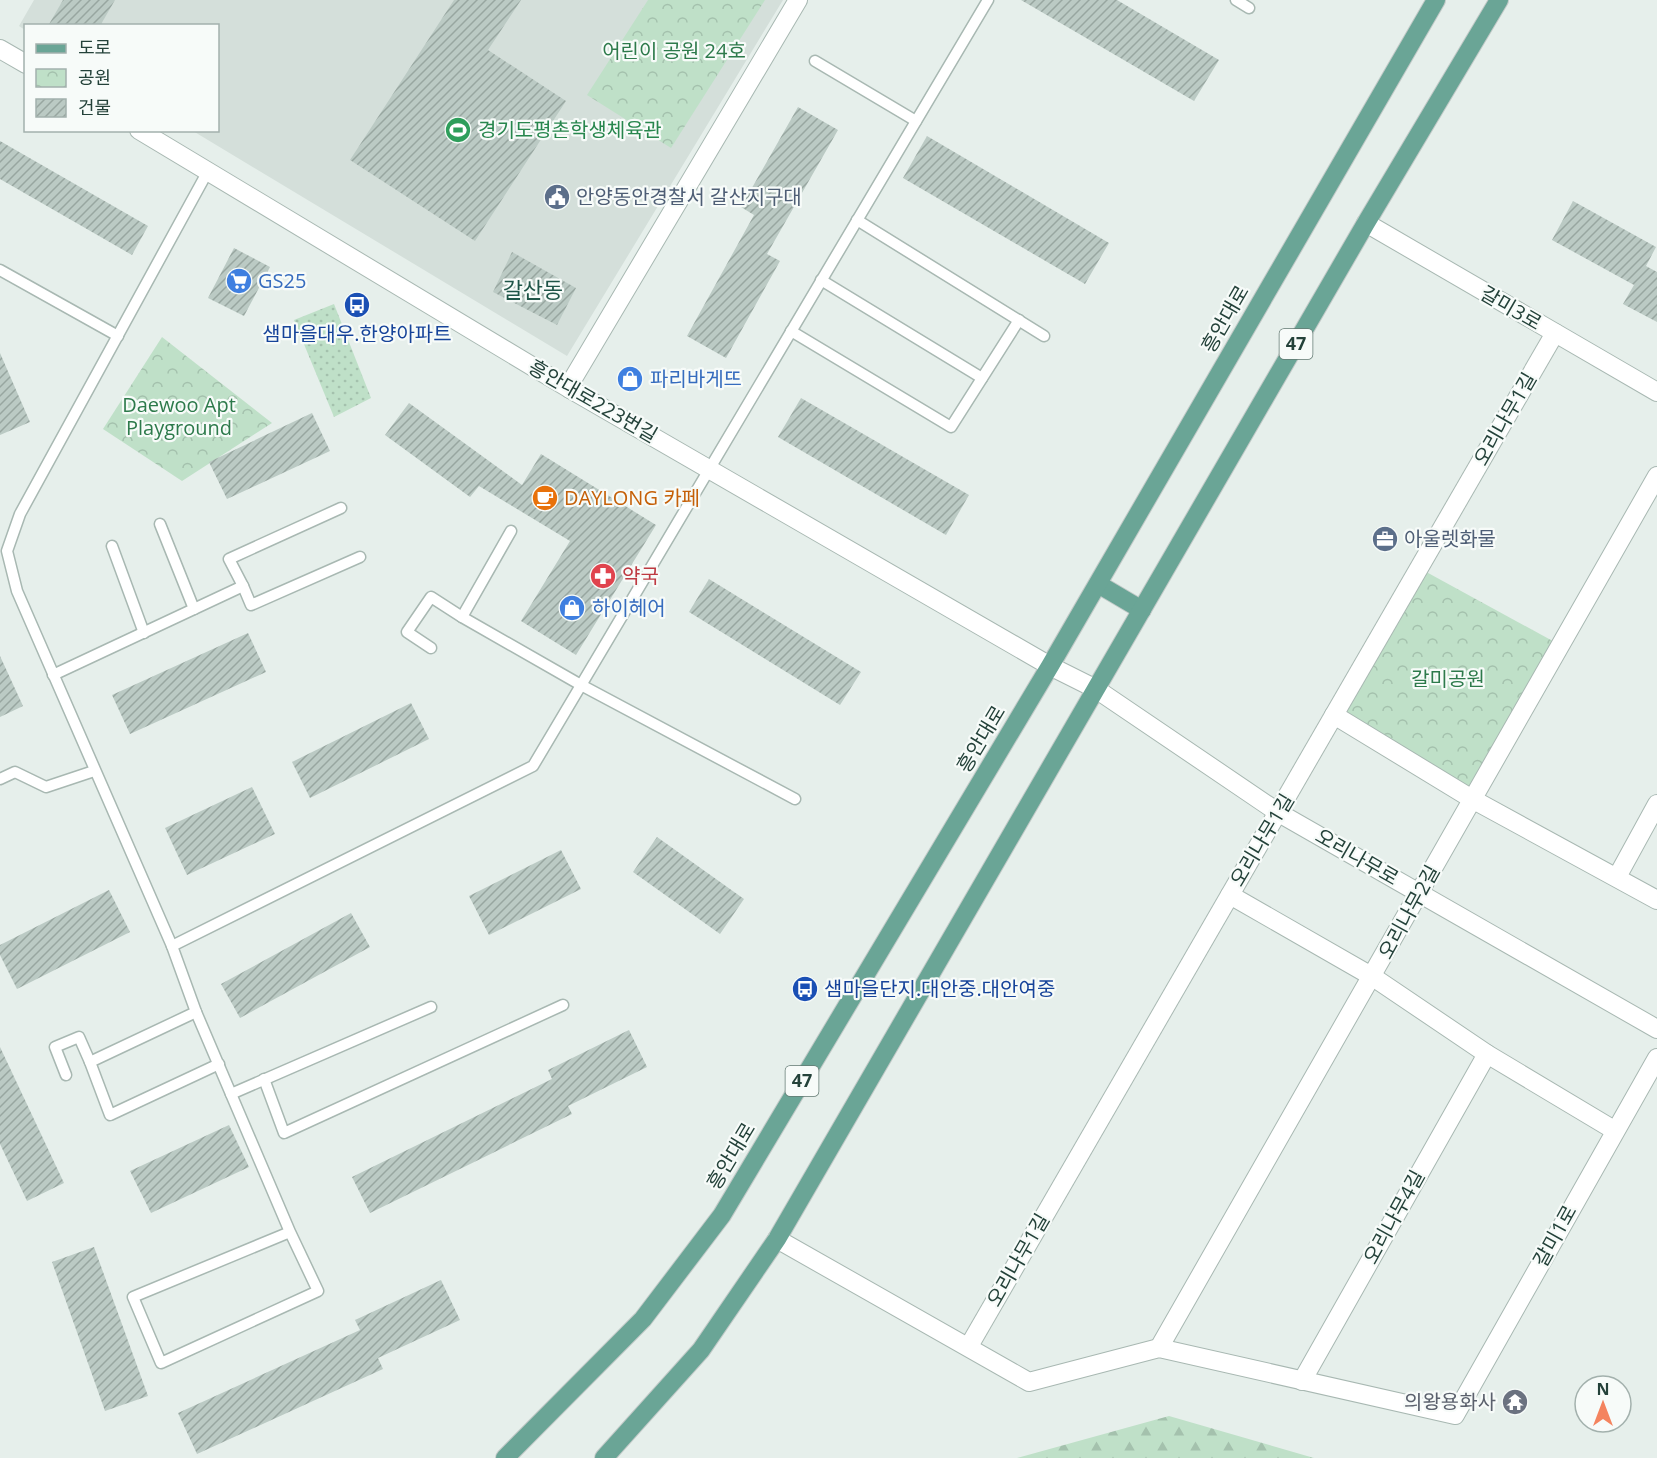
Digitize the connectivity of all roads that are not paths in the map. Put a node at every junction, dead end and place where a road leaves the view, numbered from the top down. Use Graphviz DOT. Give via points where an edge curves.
graph roads {
  1 [pos="798,0"];
  2 [pos="988,0"];
  3 [pos="1236,0"];
  4 [pos="1436,0"];
  5 [pos="1499,0"];
  6 [pos="1249,8"];
  7 [pos="0,49"];
  8 [pos="815,61"];
  9 [pos="24,63"];
  10 [pos="916,121"];
  11 [pos="142,132"];
  12 [pos="208,171"];
  13 [pos="857,220"];
  14 [pos="1366,223"];
  15 [pos="0,270"];
  16 [pos="821,280"];
  17 [pos="1018,320"];
  18 [pos="790,331"];
  19 [pos="1555,333"];
  20 [pos="118,336"];
  21 [pos="1044,336"];
  22 [pos="982,378"];
  23 [pos="570,389"];
  24 [pos="1657,392"];
  25 [pos="711,469"];
  26 [pos="1657,476"];
  27 [pos="341,508"];
  28 [pos="160,524"];
  29 [pos="511,531"];
  30 [pos="112,546"];
  31 [pos="3,552"];
  32 [pos="360,557"];
  33 [pos="1098,584"];
  34 [pos="243,586"];
  35 [pos="194,609"];
  36 [pos="1142,610"];
  37 [pos="462,617"];
  38 [pos="144,633"];
  39 [pos="431,648"];
  40 [pos="1050,666"];
  41 [pos="53,675"];
  42 [pos="581,685"];
  43 [pos="1096,689"];
  44 [pos="1334,715"];
  45 [pos="94,771"];
  46 [pos="0,779"];
  47 [pos="1473,798"];
  48 [pos="795,799"];
  49 [pos="1657,804"];
  50 [pos="1279,813"];
  51 [pos="1617,877"];
  52 [pos="1419,893"];
  53 [pos="1230,895"];
  54 [pos="1657,900"];
  55 [pos="172,946"];
  56 [pos="1373,977"];
  57 [pos="563,1005"];
  58 [pos="430,1007"];
  59 [pos="196,1012"];
  60 [pos="1657,1029"];
  61 [pos="1487,1054"];
  62 [pos="1657,1058"];
  63 [pos="90,1062"];
  64 [pos="219,1064"];
  65 [pos="66,1075"];
  66 [pos="264,1079"];
  67 [pos="231,1094"];
  68 [pos="1614,1130"];
  69 [pos="290,1232"];
  70 [pos="777,1239"];
  71 [pos="969,1346"];
  72 [pos="1159,1348"];
  73 [pos="1302,1381"];
  74 [pos="505,1458"];
  75 [pos="604,1458"];
  1 -- 23 [label="street"];
  2 -- 10 [label="lane"];
  3 -- 6 [label="lane"];
  4 -- 33 [label="main road, 흥안대로 / 47"];
  5 -- 14 [label="main road, 47"];
  7 -- 9 [label="street"];
  8 -- 10 [label="lane"];
  10 -- 13 [label="lane"];
  11 -- 12 [label="street, 흥안대로223번길"];
  12 -- 20 [label="lane"];
  12 -- 23 [label="street, 흥안대로223번길"];
  13 -- 16 [label="lane"];
  13 -- 17 [label="lane"];
  14 -- 19 [label="street, 갈미3로"];
  14 -- 36 [label="main road, 47"];
  15 -- 20 [label="lane"];
  16 -- 18 [label="lane"];
  16 -- 22 [label="lane"];
  17 -- 21 [label="lane"];
  17 -- 22 [label="lane"];
  18 -- 22 [label="lane" via="951,427"];
  18 -- 25 [label="lane"];
  19 -- 24 [label="street, 갈미3로"];
  19 -- 44 [label="street, 오리나무1길"];
  20 -- 31 [label="lane"];
  23 -- 25 [label="street, 흥안대로223번길"];
  25 -- 40 [label="street, 흥안대로223번길"];
  25 -- 42 [label="lane"];
  26 -- 47 [label="street, 오리나무2길"];
  27 -- 34 [label="lane" via="230,559"];
  28 -- 35 [label="lane"];
  29 -- 37 [label="lane"];
  30 -- 38 [label="lane"];
  31 -- 41 [label="lane"];
  32 -- 34 [label="lane" via="251,605"];
  33 -- 36 [label="main road"];
  33 -- 40 [label="main road, 흥안대로 / 47"];
  34 -- 35 [label="lane"];
  35 -- 38 [label="lane"];
  36 -- 43 [label="main road, 47"];
  37 -- 39 [label="lane" via="431,597 407,632"];
  37 -- 42 [label="lane"];
  38 -- 41 [label="lane"];
  40 -- 43 [label="street, 흥안대로223번길"];
  40 -- 74 [label="main road, 흥안대로 / 47" via="722,1215 643,1318"];
  41 -- 45 [label="lane"];
  42 -- 48 [label="lane"];
  42 -- 55 [label="lane" via="533,766"];
  43 -- 50 [label="street, 오리나무로"];
  43 -- 70 [label="main road, 47"];
  44 -- 47 [label="street"];
  44 -- 50 [label="street, 오리나무1길"];
  45 -- 46 [label="lane" via="46,787 15,772"];
  45 -- 55 [label="lane"];
  47 -- 51 [label="street"];
  47 -- 52 [label="street, 오리나무2길"];
  49 -- 51 [label="street"];
  50 -- 52 [label="street, 오리나무로"];
  50 -- 53 [label="street, 오리나무1길"];
  51 -- 54 [label="street"];
  52 -- 56 [label="street, 오리나무2길"];
  52 -- 60 [label="street, 오리나무로"];
  53 -- 56 [label="street"];
  53 -- 71 [label="street, 오리나무1길"];
  55 -- 59 [label="lane"];
  56 -- 61 [label="street"];
  56 -- 72 [label="street, 오리나무2길"];
  57 -- 66 [label="lane" via="284,1133"];
  58 -- 66 [label="lane"];
  59 -- 63 [label="lane"];
  59 -- 64 [label="lane"];
  61 -- 68 [label="street"];
  61 -- 73 [label="street, 오리나무4길"];
  62 -- 68 [label="street, 갈미1로"];
  63 -- 64 [label="lane" via="110,1115"];
  63 -- 65 [label="lane" via="79,1037 55,1047"];
  64 -- 67 [label="lane"];
  66 -- 67 [label="lane"];
  67 -- 69 [label="lane"];
  68 -- 73 [label="street, 갈미1로" via="1455,1415"];
  69 -- 69 [label="lane" via="133,1297 161,1363 318,1291"];
  70 -- 71 [label="street"];
  70 -- 75 [label="main road, 47" via="701,1350"];
  71 -- 72 [label="street" via="1029,1382"];
  72 -- 73 [label="street"];
}
